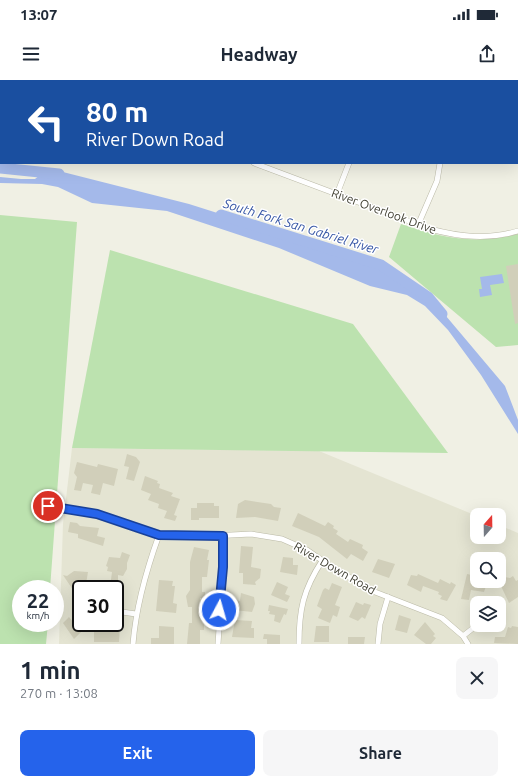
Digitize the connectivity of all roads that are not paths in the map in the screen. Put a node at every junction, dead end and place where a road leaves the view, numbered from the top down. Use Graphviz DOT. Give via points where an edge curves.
graph roads {
  1 [pos="257,164"];
  2 [pos="349,164"];
  3 [pos="440,164"];
  4 [pos="337,194"];
  5 [pos="418,225"];
  6 [pos="518,231"];
  7 [pos="48,506"];
  8 [pos="159,535"];
  9 [pos="223,536"];
  10 [pos="322,561"];
  11 [pos="388,597"];
  12 [pos="124,612"];
  13 [pos="136,614"];
  14 [pos="470,631"];
  15 [pos="463,636"];
  16 [pos="133,644"];
  17 [pos="218,644"];
  18 [pos="299,644"];
  19 [pos="378,644"];
  20 [pos="468,644"];
  1 -- 4 [label="street, River Overlook Drive"];
  2 -- 4 [label="street"];
  3 -- 5 [label="street" via="437,181"];
  4 -- 5 [label="street, River Overlook Drive"];
  5 -- 6 [label="street, River Overlook Drive" via="451,234 475,237 490,237"];
  7 -- 8 [label="street, River Down Road" via="97,514"];
  8 -- 9 [label="street, River Down Road"];
  8 -- 13 [label="street" via="146,571"];
  9 -- 10 [label="street, River Down Road" via="250,534 282,539"];
  9 -- 17 [label="street"];
  10 -- 11 [label="street, River Down Road" via="355,582"];
  10 -- 18 [label="street" via="304,595 300,610"];
  11 -- 15 [label="street, River Down Road" via="442,618"];
  11 -- 19 [label="street" via="380,624"];
  12 -- 13 [label="street"];
  13 -- 16 [label="street"];
  14 -- 15 [label="street"];
  15 -- 20 [label="street, River Down Road"];
}
